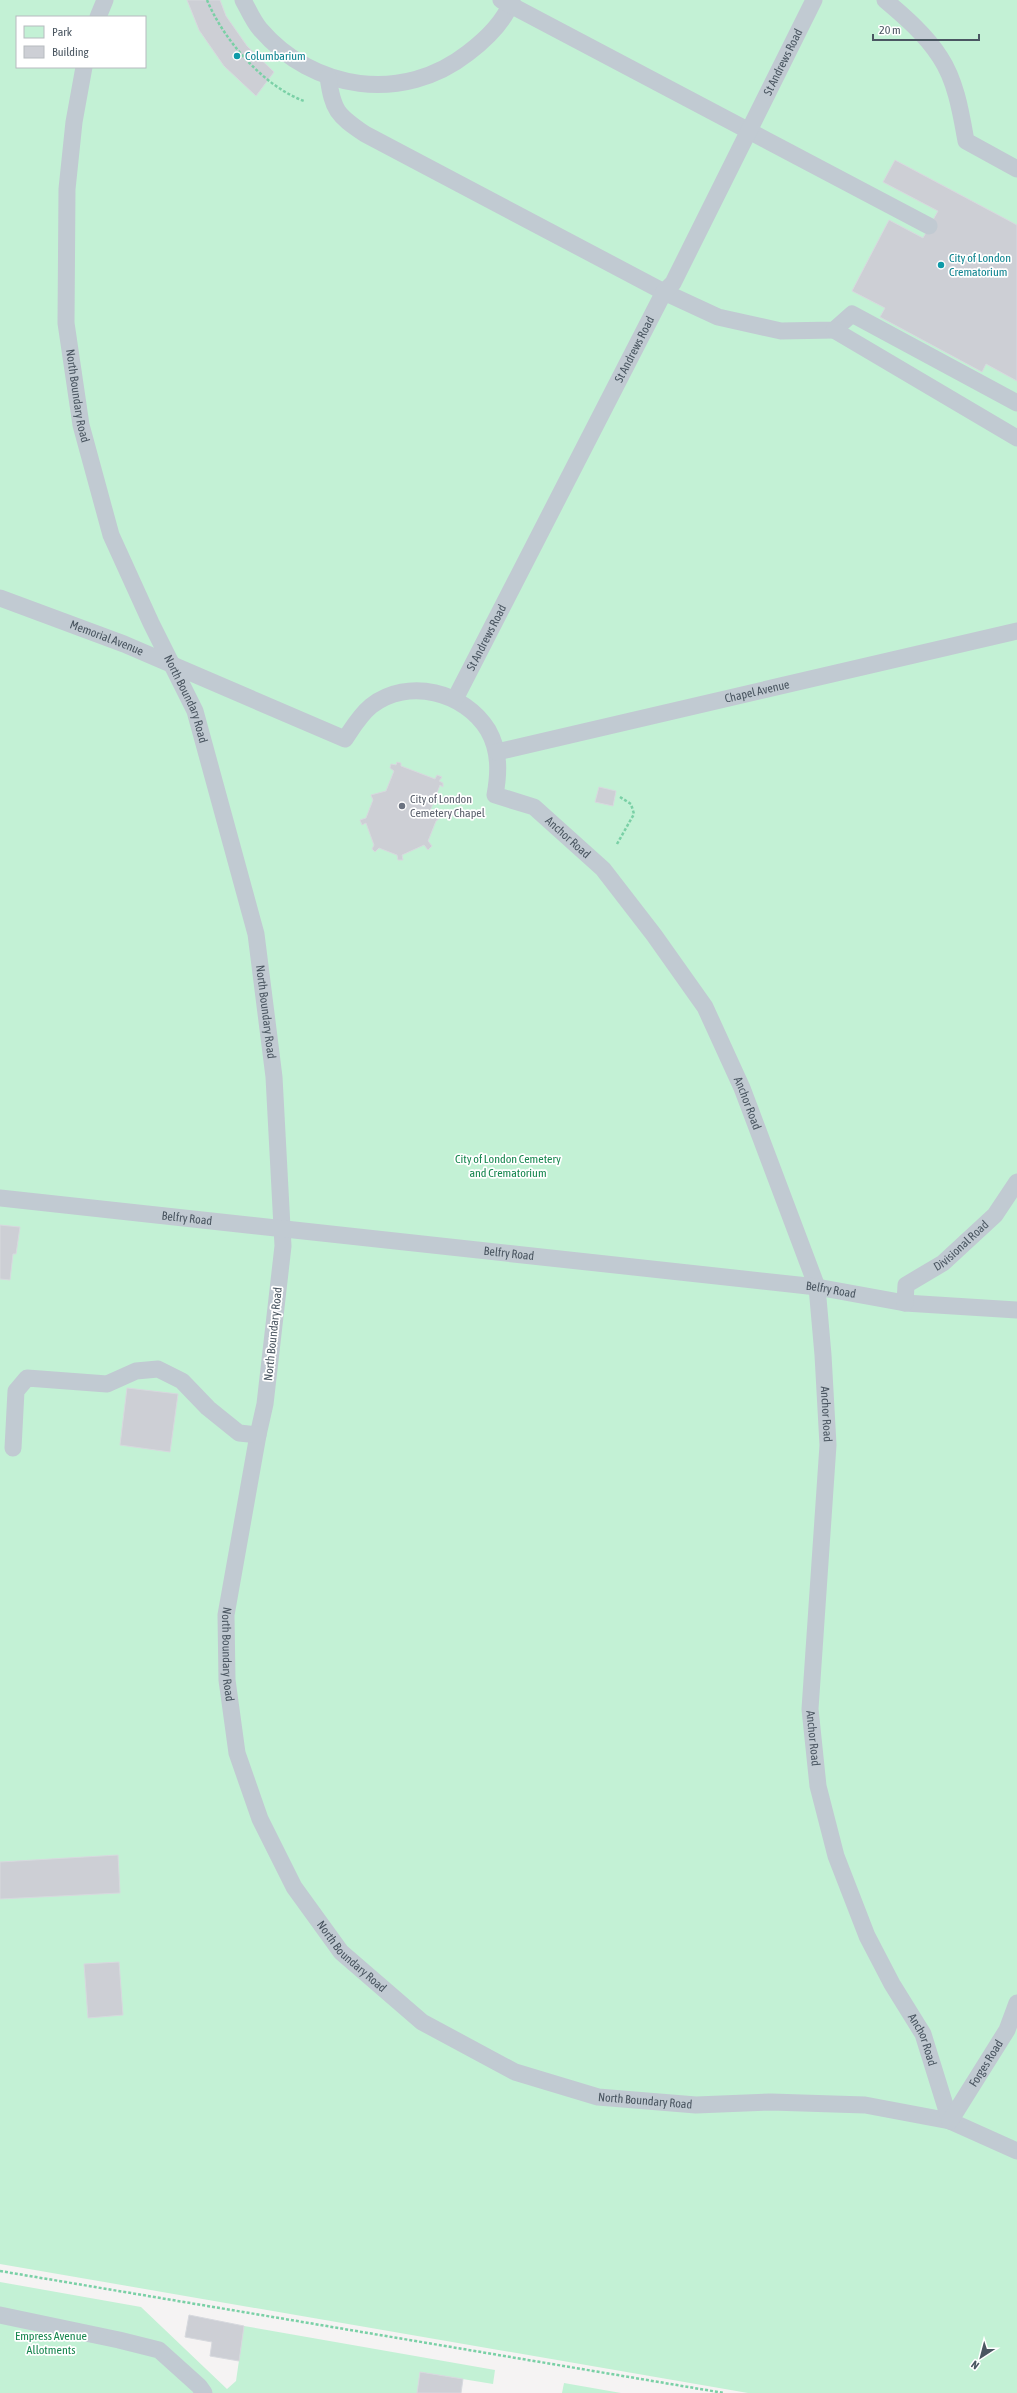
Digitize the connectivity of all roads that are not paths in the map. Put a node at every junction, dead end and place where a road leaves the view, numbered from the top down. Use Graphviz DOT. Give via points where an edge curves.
graph roads {
  1 [pos="105,0"];
  2 [pos="243,0"];
  3 [pos="814,0"];
  4 [pos="885,0"];
  5 [pos="508,2"];
  6 [pos="98,16"];
  7 [pos="84,68"];
  8 [pos="328,77"];
  9 [pos="750,132"];
  10 [pos="1017,169"];
  11 [pos="929,226"];
  12 [pos="664,292"];
  13 [pos="834,330"];
  14 [pos="1017,403"];
  15 [pos="1017,438"];
  16 [pos="0,598"];
  17 [pos="1017,631"];
  18 [pos="174,666"];
  19 [pos="455,699"];
  20 [pos="497,752"];
  21 [pos="1017,1182"];
  22 [pos="0,1198"];
  23 [pos="282,1228"];
  24 [pos="816,1287"];
  25 [pos="905,1303"];
  26 [pos="1017,1310"];
  27 [pos="258,1435"];
  28 [pos="13,1448"];
  29 [pos="1017,2003"];
  30 [pos="950,2121"];
  31 [pos="1017,2152"];
  32 [pos="0,2315"];
  33 [pos="204,2393"];
  1 -- 6 [label="lane"];
  2 -- 8 [label="lane" via="259,28 290,57"];
  3 -- 9 [label="lane, St Andrews Road"];
  4 -- 10 [label="lane" via="907,19 940,57 956,96 966,141"];
  5 -- 8 [label="lane" via="486,40 452,66 412,82 370,86"];
  5 -- 9 [label="lane"];
  7 -- 18 [label="lane, North Boundary Road" via="74,122 67,197 66,323 81,425 111,535 151,623"];
  8 -- 12 [label="lane" via="331,100 342,118 365,134"];
  9 -- 11 [label="lane"];
  9 -- 12 [label="lane, St Andrews Road" via="673,283"];
  12 -- 13 [label="lane" via="718,317 781,331"];
  12 -- 19 [label="lane, St Andrews Road"];
  13 -- 14 [label="lane" via="852,314"];
  13 -- 15 [label="lane"];
  16 -- 18 [label="lane, Memorial Avenue"];
  17 -- 20 [label="lane, Chapel Avenue"];
  18 -- 19 [label="lane, Memorial Avenue" via="345,739 356,720 372,705 391,695 413,691 434,692"];
  18 -- 23 [label="lane, North Boundary Road" via="195,711 256,934 274,1077"];
  19 -- 20 [label="lane" via="474,713 488,731"];
  20 -- 24 [label="lane, Anchor Road" via="499,774 495,796 534,807 603,869 705,1007 742,1088"];
  21 -- 25 [label="lane, Divisional Road" via="989,1220 943,1262 906,1285"];
  22 -- 23 [label="lane, Belfry Road"];
  23 -- 24 [label="lane, Belfry Road"];
  23 -- 27 [label="lane, North Boundary Road" via="283,1246 265,1404"];
  24 -- 25 [label="lane, Belfry Road"];
  24 -- 30 [label="lane, Anchor Road" via="828,1445 810,1708 818,1786 836,1856 867,1936 892,1984 923,2034"];
  25 -- 26 [label="lane, Belfry Road"];
  27 -- 28 [label="lane" via="239,1433 208,1408 182,1381 158,1368 136,1370 107,1384 27,1378 16,1391"];
  27 -- 30 [label="lane, North Boundary Road" via="226,1615 227,1680 237,1753 260,1819 294,1887 341,1952 422,2022 515,2072 598,2097 696,2105 771,2102 865,2105"];
  29 -- 30 [label="lane, Forges Road" via="1007,2030"];
  30 -- 31 [label="lane, North Boundary Road"];
  32 -- 33 [label="lane" via="159,2350 200,2386"];
}
